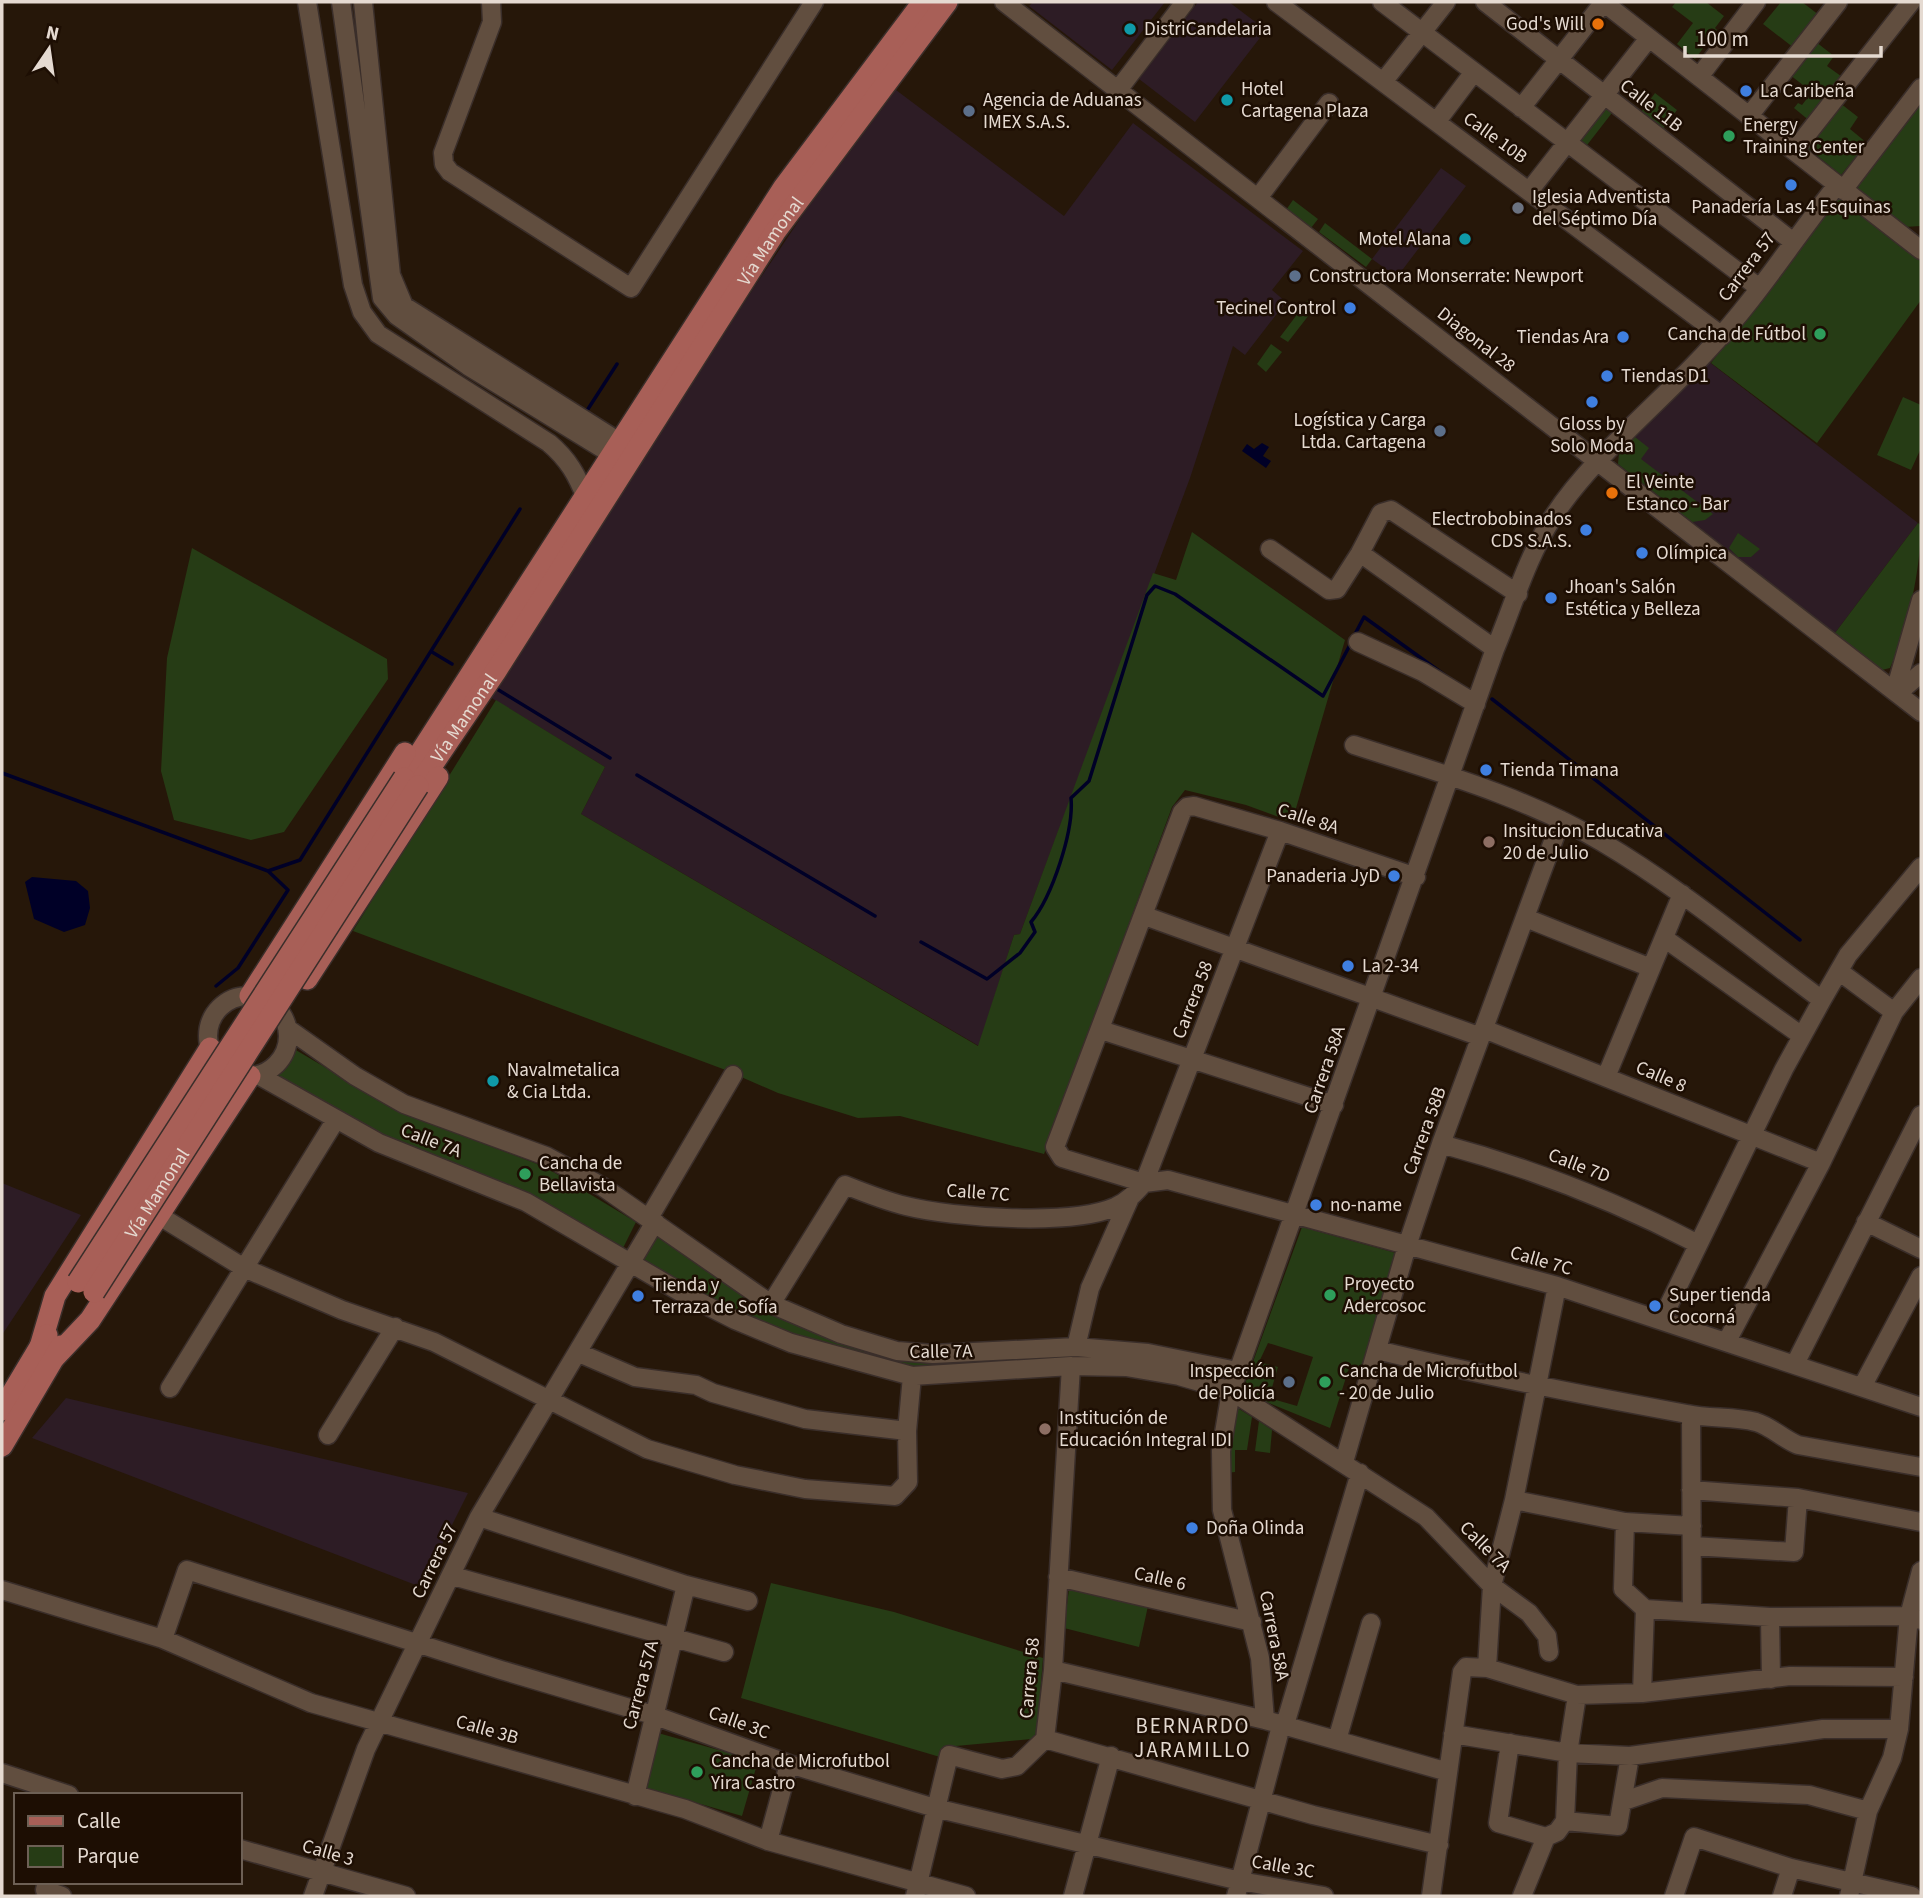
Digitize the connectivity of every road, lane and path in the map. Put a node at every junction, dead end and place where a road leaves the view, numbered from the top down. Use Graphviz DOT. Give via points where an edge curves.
graph roads {
  1 [pos="307,2"];
  2 [pos="341,2"];
  3 [pos="363,2"];
  4 [pos="491,2"];
  5 [pos="814,2"];
  6 [pos="923,2"];
  7 [pos="947,2"];
  8 [pos="1004,2"];
  9 [pos="1185,2"];
  10 [pos="1276,2"];
  11 [pos="1382,2"];
  12 [pos="1446,2"];
  13 [pos="1485,2"];
  14 [pos="1603,2"];
  15 [pos="1756,2"];
  16 [pos="1838,2"];
  17 [pos="1911,2"];
  18 [pos="1422,33"];
  19 [pos="1649,38"];
  20 [pos="1559,59"];
  21 [pos="1474,72"];
  22 [pos="1699,77"];
  23 [pos="1382,82"];
  24 [pos="1921,88"];
  25 [pos="1118,90"];
  26 [pos="1604,96"];
  27 [pos="1329,103"];
  28 [pos="1521,108"];
  29 [pos="1749,116"];
  30 [pos="1437,121"];
  31 [pos="1566,143"];
  32 [pos="1794,151"];
  33 [pos="1840,187"];
  34 [pos="1530,190"];
  35 [pos="1258,198"];
  36 [pos="1792,241"];
  37 [pos="1921,250"];
  38 [pos="1758,286"];
  39 [pos="1722,335"];
  40 [pos="617,449"];
  41 [pos="1599,462"];
  42 [pos="586,498"];
  43 [pos="1270,550"];
  44 [pos="1360,553"];
  45 [pos="1518,594"];
  46 [pos="1921,600"];
  47 [pos="1358,642"];
  48 [pos="1495,649"];
  49 [pos="490,664"];
  50 [pos="1921,673"];
  51 [pos="1897,692"];
  52 [pos="1476,704"];
  53 [pos="1921,712"];
  54 [pos="1354,745"];
  55 [pos="1449,775"];
  56 [pos="1561,820"];
  57 [pos="1280,831"];
  58 [pos="1921,867"];
  59 [pos="1416,877"];
  60 [pos="1682,894"];
  61 [pos="1145,916"];
  62 [pos="1526,918"];
  63 [pos="1664,938"];
  64 [pos="1236,947"];
  65 [pos="1651,968"];
  66 [pos="1840,972"];
  67 [pos="1921,978"];
  68 [pos="250,996"];
  69 [pos="1373,996"];
  70 [pos="1822,1000"];
  71 [pos="1894,1012"];
  72 [pos="285,1021"];
  73 [pos="1101,1030"];
  74 [pos="1483,1033"];
  75 [pos="1802,1036"];
  76 [pos="210,1048"];
  77 [pos="1192,1061"];
  78 [pos="254,1075"];
  79 [pos="733,1075"];
  80 [pos="1606,1077"];
  81 [pos="1335,1105"];
  82 [pos="1921,1115"];
  83 [pos="335,1121"];
  84 [pos="1751,1138"];
  85 [pos="1441,1144"];
  86 [pos="1821,1163"];
  87 [pos="1144,1183"];
  88 [pos="1129,1200"];
  89 [pos="158,1215"];
  90 [pos="1294,1216"];
  91 [pos="652,1220"];
  92 [pos="1866,1222"];
  93 [pos="1696,1243"];
  94 [pos="1407,1246"];
  95 [pos="1921,1249"];
  96 [pos="631,1261"];
  97 [pos="244,1268"];
  98 [pos="1921,1276"];
  99 [pos="1557,1286"];
  100 [pos="771,1304"];
  101 [pos="1662,1319"];
  102 [pos="395,1327"];
  103 [pos="1727,1341"];
  104 [pos="1076,1347"];
  105 [pos="1377,1350"];
  106 [pos="47,1352"];
  107 [pos="579,1353"];
  108 [pos="1795,1364"];
  109 [pos="1071,1366"];
  110 [pos="1237,1371"];
  111 [pos="912,1376"];
  112 [pos="1537,1384"];
  113 [pos="1862,1387"];
  114 [pos="170,1388"];
  115 [pos="1231,1391"];
  116 [pos="550,1401"];
  117 [pos="1921,1408"];
  118 [pos="2,1410"];
  119 [pos="1690,1415"];
  120 [pos="907,1431"];
  121 [pos="328,1435"];
  122 [pos="2,1446"];
  123 [pos="1344,1462"];
  124 [pos="1921,1467"];
  125 [pos="1360,1473"];
  126 [pos="1691,1490"];
  127 [pos="1798,1498"];
  128 [pos="1514,1500"];
  129 [pos="479,1517"];
  130 [pos="1921,1521"];
  131 [pos="1625,1522"];
  132 [pos="1692,1526"];
  133 [pos="1692,1546"];
  134 [pos="1921,1571"];
  135 [pos="453,1576"];
  136 [pos="1059,1577"];
  137 [pos="686,1585"];
  138 [pos="1492,1586"];
  139 [pos="2,1590"];
  140 [pos="1920,1590"];
  141 [pos="748,1601"];
  142 [pos="1645,1609"];
  143 [pos="1692,1611"];
  144 [pos="1770,1617"];
  145 [pos="1915,1618"];
  146 [pos="1252,1622"];
  147 [pos="1371,1623"];
  148 [pos="163,1639"];
  149 [pos="675,1640"];
  150 [pos="418,1643"];
  151 [pos="724,1652"];
  152 [pos="1549,1652"];
  153 [pos="1487,1668"];
  154 [pos="1053,1671"];
  155 [pos="1904,1676"];
  156 [pos="1770,1679"];
  157 [pos="1642,1693"];
  158 [pos="1577,1695"];
  159 [pos="653,1714"];
  160 [pos="379,1723"];
  161 [pos="1277,1725"];
  162 [pos="1899,1729"];
  163 [pos="1453,1734"];
  164 [pos="1045,1739"];
  165 [pos="1337,1740"];
  166 [pos="1510,1743"];
  167 [pos="1568,1753"];
  168 [pos="1111,1756"];
  169 [pos="1630,1756"];
  170 [pos="789,1763"];
  171 [pos="1448,1772"];
  172 [pos="2,1773"];
  173 [pos="63,1793"];
  174 [pos="635,1796"];
  175 [pos="1261,1798"];
  176 [pos="1624,1801"];
  177 [pos="935,1808"];
  178 [pos="1868,1811"];
  179 [pos="1564,1821"];
  180 [pos="1546,1837"];
  181 [pos="768,1841"];
  182 [pos="1439,1845"];
  183 [pos="1087,1846"];
  184 [pos="242,1850"];
  185 [pos="1791,1868"];
  186 [pos="320,1873"];
  187 [pos="46,1884"];
  188 [pos="1238,1889"];
  189 [pos="1850,1889"];
  190 [pos="916,1890"];
  191 [pos="62,1896"];
  192 [pos="313,1896"];
  193 [pos="406,1896"];
  194 [pos="966,1896"];
  195 [pos="1073,1896"];
  196 [pos="1324,1896"];
  197 [pos="1431,1896"];
  198 [pos="1522,1896"];
  199 [pos="1674,1896"];
  200 [pos="1782,1896"];
  201 [pos="1912,1896"];
  1 -- 42 [label="street" via="353,285 362,312 378,334 566,457"];
  2 -- 40 [label="street" via="382,298 397,316 468,366"];
  3 -- 40 [label="street" via="391,275 404,306"];
  4 -- 5 [label="street" via="492,22 443,153 444,164 631,288"];
  6 -- 40 [label="main road, Vía Mamonal" via="784,187"];
  7 -- 49 [label="main road, Vía Mamonal" via="775,232"];
  8 -- 25 [label="street, Diagonal 28"];
  9 -- 25 [label="street"];
  10 -- 23 [label="street, Calle 10B"];
  11 -- 18 [label="street"];
  12 -- 18 [label="street"];
  13 -- 20 [label="street, Calle 11B"];
  14 -- 19 [label="street"];
  14 -- 20 [label="street"];
  15 -- 22 [label="street"];
  16 -- 29 [label="street"];
  17 -- 32 [label="street"];
  18 -- 21 [label="street"];
  18 -- 23 [label="street"];
  19 -- 22 [label="street"];
  19 -- 26 [label="street"];
  20 -- 26 [label="street, Calle 11B"];
  20 -- 28 [label="street"];
  21 -- 28 [label="street"];
  21 -- 30 [label="street"];
  22 -- 29 [label="street"];
  23 -- 30 [label="street, Calle 10B"];
  24 -- 33 [label="street, Carrera 57"];
  25 -- 35 [label="street, Diagonal 28"];
  26 -- 31 [label="street"];
  26 -- 36 [label="street, Calle 11B"];
  27 -- 35 [label="street"];
  28 -- 31 [label="street"];
  29 -- 32 [label="street"];
  30 -- 34 [label="street, Calle 10B"];
  31 -- 34 [label="street"];
  31 -- 38 [label="street"];
  32 -- 33 [label="street"];
  33 -- 36 [label="street, Carrera 57"];
  33 -- 37 [label="street"];
  34 -- 39 [label="street, Calle 10B"];
  35 -- 41 [label="street, Diagonal 28"];
  36 -- 38 [label="street, Carrera 57"];
  38 -- 39 [label="street, Carrera 57"];
  39 -- 41 [label="street, Carrera 57"];
  40 -- 42 [label="main road, Vía Mamonal"];
  41 -- 45 [label="street, Carrera 58A" via="1549,523"];
  41 -- 51 [label="street, Diagonal 28"];
  42 -- 49 [label="main road, Vía Mamonal"];
  43 -- 44 [label="street" via="1329,590 1337,589"];
  44 -- 45 [label="street" via="1381,513 1391,510"];
  44 -- 48 [label="street"];
  45 -- 48 [label="street, Carrera 58A"];
  46 -- 51 [label="street"];
  47 -- 52 [label="street" via="1423,672"];
  48 -- 52 [label="street, Carrera 58A"];
  49 -- 68 [label="main road" via="426,719"];
  49 -- 72 [label="main road" via="466,732"];
  49 -- 106 [label="main road, Vía Mamonal, bridge"];
  50 -- 51 [label="street"];
  51 -- 53 [label="street, Diagonal 28"];
  52 -- 55 [label="street, Carrera 58A"];
  54 -- 55 [label="street"];
  55 -- 56 [label="street"];
  55 -- 59 [label="street, Carrera 58A"];
  56 -- 60 [label="street"];
  56 -- 62 [label="street, Carrera 58B"];
  57 -- 59 [label="street, Calle 8A"];
  57 -- 61 [label="street, Calle 8A" via="1186,807"];
  57 -- 64 [label="street, Carrera 58"];
  58 -- 66 [label="street" via="1848,954"];
  59 -- 69 [label="street, Carrera 58A"];
  60 -- 63 [label="street"];
  60 -- 70 [label="street"];
  61 -- 64 [label="street, Calle 8"];
  61 -- 73 [label="street"];
  62 -- 65 [label="street"];
  62 -- 74 [label="street, Carrera 58B"];
  63 -- 65 [label="street"];
  63 -- 75 [label="street"];
  64 -- 69 [label="street, Calle 8"];
  64 -- 77 [label="street, Carrera 58"];
  65 -- 80 [label="street"];
  66 -- 70 [label="street"];
  66 -- 71 [label="street"];
  67 -- 71 [label="street"];
  68 -- 72 [label="street" via="274,1005"];
  68 -- 76 [label="street" via="220,1007 209,1026"];
  69 -- 74 [label="street, Calle 8"];
  69 -- 81 [label="street, Carrera 58A"];
  70 -- 75 [label="street"];
  71 -- 86 [label="street"];
  72 -- 78 [label="street" via="285,1052 278,1062"];
  72 -- 91 [label="street, Calle 7A" via="376,1089 404,1104 546,1156"];
  73 -- 77 [label="street"];
  73 -- 87 [label="street, Calle 7C" via="1055,1147 1062,1158"];
  74 -- 80 [label="street, Calle 8"];
  74 -- 85 [label="street, Carrera 58B"];
  75 -- 84 [label="street"];
  76 -- 78 [label="street" via="230,1072"];
  76 -- 106 [label="main road" via="55,1296"];
  77 -- 81 [label="street"];
  77 -- 87 [label="street, Carrera 58"];
  78 -- 83 [label="street, Calle 7A"];
  78 -- 89 [label="main road"];
  79 -- 91 [label="street"];
  80 -- 84 [label="street, Calle 8"];
  81 -- 90 [label="street, Carrera 58A"];
  82 -- 92 [label="street"];
  83 -- 96 [label="street, Calle 7A" via="421,1161 508,1193"];
  83 -- 97 [label="street"];
  84 -- 86 [label="street, Calle 8"];
  84 -- 93 [label="street"];
  85 -- 93 [label="street, Calle 7D" via="1572,1184"];
  85 -- 94 [label="street, Carrera 58B"];
  86 -- 103 [label="street"];
  87 -- 88 [label="street, Calle 7C"];
  87 -- 90 [label="street, Calle 7C" via="1168,1180"];
  88 -- 100 [label="street, Calle 7C" via="1085,1215 966,1215 908,1206 845,1185"];
  88 -- 104 [label="street" via="1090,1288"];
  89 -- 97 [label="street"];
  89 -- 106 [label="main road" via="90,1320"];
  90 -- 94 [label="street, Calle 7C"];
  90 -- 110 [label="street, Carrera 58A"];
  91 -- 96 [label="street, Carrera 57"];
  91 -- 100 [label="street, Calle 7A"];
  92 -- 95 [label="street"];
  92 -- 108 [label="street"];
  93 -- 101 [label="street"];
  94 -- 99 [label="street, Calle 7C"];
  94 -- 105 [label="street, Carrera 58B"];
  96 -- 107 [label="street, Carrera 57"];
  96 -- 111 [label="street, Calle 7A" via="682,1293 791,1343"];
  97 -- 102 [label="street" via="308,1297"];
  97 -- 114 [label="street"];
  98 -- 113 [label="street"];
  99 -- 101 [label="street, Calle 7C"];
  99 -- 112 [label="street"];
  100 -- 104 [label="street, Calle 7A" via="841,1334 897,1351 933,1354"];
  101 -- 103 [label="street, Calle 7C"];
  102 -- 116 [label="street" via="470,1358"];
  102 -- 121 [label="street"];
  103 -- 108 [label="street, Calle 7C"];
  104 -- 110 [label="street, Calle 7A" via="1148,1353"];
  105 -- 112 [label="street"];
  105 -- 123 [label="street, Carrera 58B"];
  106 -- 118 [label="main road, Vía Mamonal"];
  106 -- 122 [label="main road, Vía Mamonal"];
  107 -- 116 [label="street, Carrera 57"];
  107 -- 120 [label="street" via="635,1377 696,1385 805,1419"];
  108 -- 113 [label="street, Calle 7C"];
  109 -- 111 [label="street, Calle 7A"];
  109 -- 115 [label="street, Calle 7A" via="1126,1367"];
  109 -- 136 [label="street, Carrera 58"];
  110 -- 115 [label="street, Carrera 58A"];
  111 -- 120 [label="street"];
  112 -- 119 [label="street"];
  112 -- 128 [label="street"];
  113 -- 117 [label="street, Calle 7C"];
  115 -- 123 [label="street, Calle 7A"];
  115 -- 146 [label="street, Carrera 58A" via="1221,1451 1222,1510"];
  116 -- 120 [label="street" via="648,1449 735,1475 804,1489 895,1496 908,1482"];
  116 -- 129 [label="street, Carrera 57"];
  119 -- 124 [label="street" via="1754,1422 1798,1445"];
  119 -- 126 [label="street"];
  123 -- 125 [label="street, Calle 7A"];
  125 -- 138 [label="street, Calle 7A" via="1426,1517"];
  125 -- 161 [label="street, Carrera 58A"];
  126 -- 127 [label="street"];
  126 -- 132 [label="street"];
  127 -- 130 [label="street"];
  127 -- 133 [label="street" via="1794,1552"];
  128 -- 131 [label="street"];
  128 -- 138 [label="street"];
  129 -- 135 [label="street, Carrera 57"];
  129 -- 137 [label="street"];
  131 -- 132 [label="street"];
  131 -- 142 [label="street" via="1623,1589"];
  132 -- 133 [label="street"];
  133 -- 143 [label="street"];
  134 -- 140 [label="street"];
  135 -- 149 [label="street"];
  135 -- 150 [label="street, Carrera 57"];
  136 -- 146 [label="street, Calle 6"];
  136 -- 154 [label="street, Carrera 58"];
  137 -- 141 [label="street"];
  137 -- 149 [label="street, Carrera 57A"];
  138 -- 152 [label="street, Calle 7A" via="1529,1613 1547,1636"];
  138 -- 153 [label="street"];
  139 -- 148 [label="street, Calle 3B"];
  140 -- 145 [label="street"];
  142 -- 143 [label="street"];
  142 -- 157 [label="street"];
  143 -- 144 [label="street"];
  144 -- 145 [label="street"];
  144 -- 156 [label="street"];
  145 -- 155 [label="street"];
  146 -- 161 [label="street, Carrera 58A"];
  147 -- 165 [label="street"];
  148 -- 150 [label="street, Calle 3C" via="187,1570"];
  148 -- 160 [label="street, Calle 3B" via="311,1703"];
  149 -- 151 [label="street"];
  149 -- 159 [label="street, Carrera 57A"];
  150 -- 159 [label="street, Calle 3C"];
  150 -- 160 [label="street, Carrera 57"];
  153 -- 158 [label="street"];
  153 -- 163 [label="street" via="1466,1667 1462,1672"];
  154 -- 161 [label="street"];
  154 -- 164 [label="street, Carrera 58"];
  155 -- 156 [label="street"];
  155 -- 162 [label="street"];
  156 -- 157 [label="street"];
  157 -- 158 [label="street"];
  158 -- 167 [label="street"];
  159 -- 170 [label="street, Calle 3C"];
  159 -- 174 [label="street, Carrera 57A"];
  160 -- 174 [label="street, Calle 3B"];
  160 -- 186 [label="street, Carrera 57"];
  161 -- 165 [label="street"];
  161 -- 175 [label="street, Carrera 58A"];
  162 -- 169 [label="street" via="1823,1729"];
  162 -- 178 [label="street" via="1892,1758"];
  163 -- 166 [label="street"];
  163 -- 171 [label="street"];
  164 -- 168 [label="street"];
  164 -- 177 [label="street, Carrera 58" via="1017,1766 1002,1769 949,1755"];
  165 -- 171 [label="street"];
  166 -- 167 [label="street"];
  166 -- 180 [label="street" via="1498,1824"];
  167 -- 169 [label="street"];
  167 -- 179 [label="street"];
  168 -- 175 [label="street"];
  168 -- 183 [label="street"];
  169 -- 176 [label="street"];
  170 -- 177 [label="street, Calle 3C"];
  170 -- 181 [label="street"];
  171 -- 182 [label="street"];
  172 -- 173 [label="street"];
  174 -- 181 [label="street, Calle 3B" via="685,1809"];
  175 -- 182 [label="street"];
  175 -- 188 [label="street, Carrera 58A"];
  176 -- 178 [label="street" via="1662,1788 1810,1795"];
  176 -- 179 [label="street" via="1618,1826"];
  177 -- 183 [label="street, Calle 3C"];
  177 -- 190 [label="street, Carrera 58"];
  178 -- 189 [label="street"];
  179 -- 180 [label="street" via="1557,1832"];
  180 -- 198 [label="street"];
  181 -- 190 [label="street, Calle 3B"];
  182 -- 197 [label="street"];
  183 -- 188 [label="street, Calle 3C"];
  183 -- 195 [label="street"];
  184 -- 186 [label="street, Calle 3"];
  185 -- 189 [label="street"];
  185 -- 199 [label="street" via="1694,1838"];
  185 -- 200 [label="street"];
  186 -- 192 [label="street, Carrera 57"];
  186 -- 193 [label="street, Calle 3"];
  187 -- 191 [label="street" via="45,1890"];
  188 -- 196 [label="street, Calle 3C"];
  189 -- 201 [label="street"];
  190 -- 194 [label="street, Calle 3B"];
}
